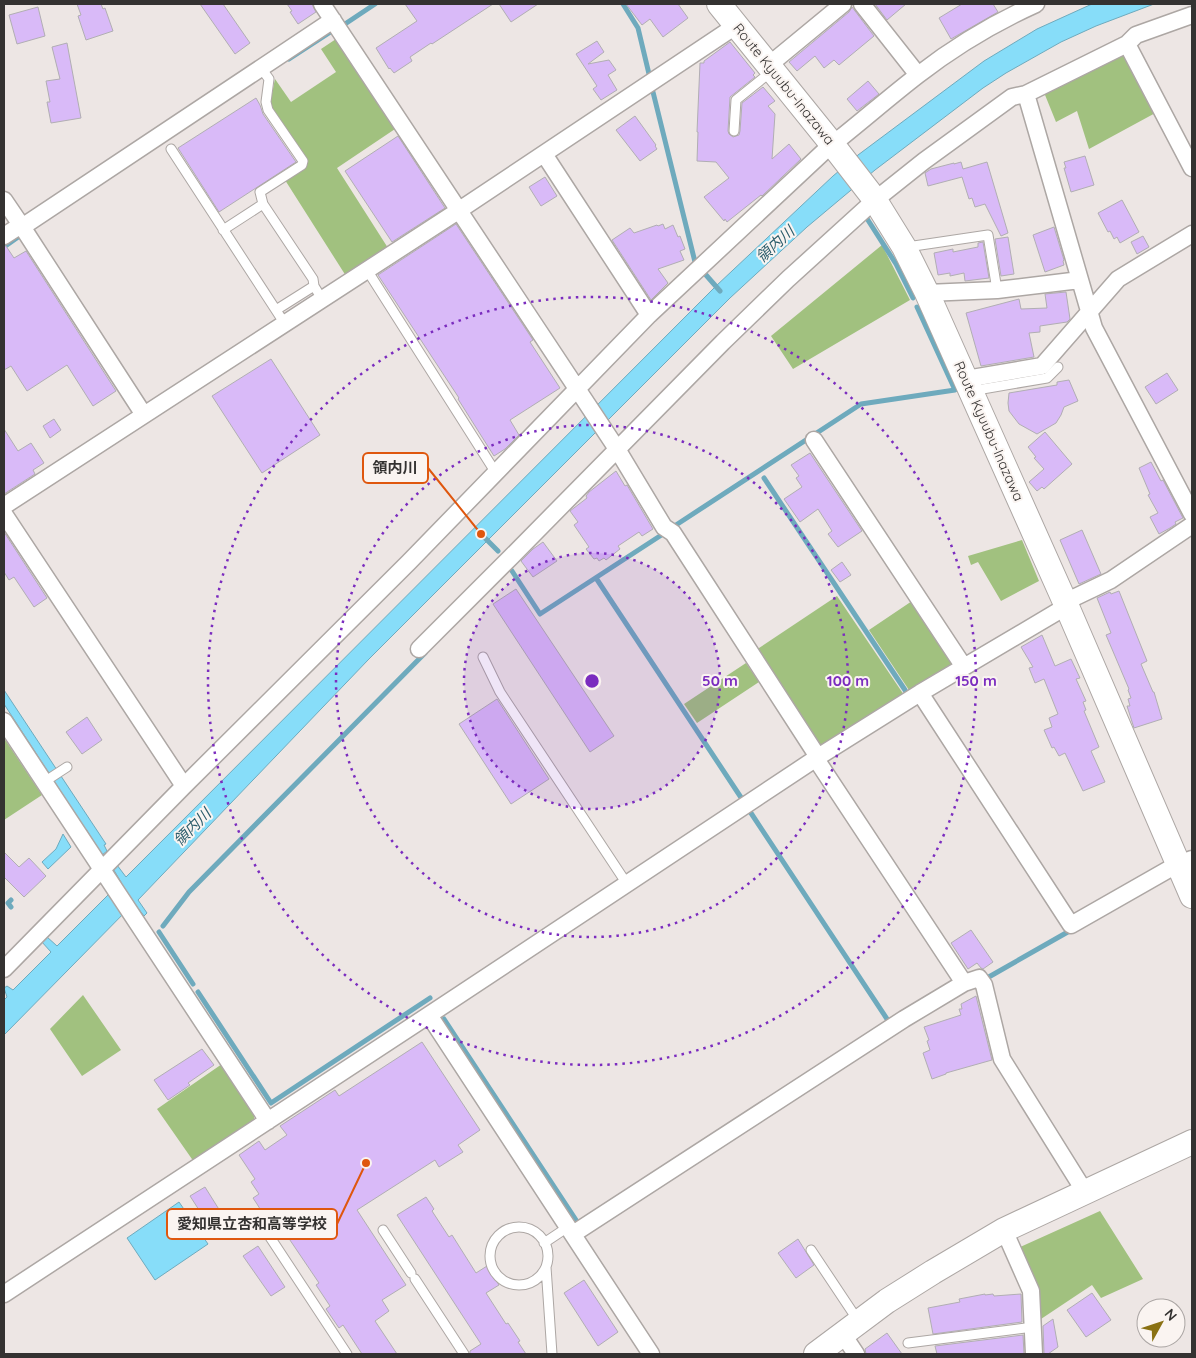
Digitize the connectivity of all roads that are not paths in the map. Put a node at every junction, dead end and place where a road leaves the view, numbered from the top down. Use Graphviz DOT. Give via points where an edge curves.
graph roads {
  1 [pos="322,4"];
  2 [pos="719,4"];
  3 [pos="843,4"];
  4 [pos="862,4"];
  5 [pos="1036,4"];
  6 [pos="1005,11"];
  7 [pos="1192,15"];
  8 [pos="333,20"];
  9 [pos="736,25"];
  10 [pos="1126,44"];
  11 [pos="261,68"];
  12 [pos="771,68"];
  13 [pos="918,75"];
  14 [pos="1026,94"];
  15 [pos="734,131"];
  16 [pos="834,146"];
  17 [pos="171,149"];
  18 [pos="544,154"];
  19 [pos="1192,168"];
  20 [pos="874,198"];
  21 [pos="4,200"];
  22 [pos="263,204"];
  23 [pos="458,210"];
  24 [pos="22,226"];
  25 [pos="223,230"];
  26 [pos="1192,234"];
  27 [pos="4,236"];
  28 [pos="904,247"];
  29 [pos="367,270"];
  30 [pos="1080,280"];
  31 [pos="997,290"];
  32 [pos="927,292"];
  33 [pos="318,293"];
  34 [pos="1090,312"];
  35 [pos="649,315"];
  36 [pos="280,317"];
  37 [pos="1058,368"];
  38 [pos="968,385"];
  39 [pos="578,392"];
  40 [pos="144,415"];
  41 [pos="814,440"];
  42 [pos="615,448"];
  43 [pos="496,473"];
  44 [pos="4,506"];
  45 [pos="4,514"];
  46 [pos="1192,514"];
  47 [pos="1192,525"];
  48 [pos="1066,604"];
  49 [pos="419,649"];
  50 [pos="483,657"];
  51 [pos="964,667"];
  52 [pos="920,693"];
  53 [pos="4,721"];
  54 [pos="817,758"];
  55 [pos="67,766"];
  56 [pos="46,780"];
  57 [pos="184,786"];
  58 [pos="1185,861"];
  59 [pos="102,871"];
  60 [pos="627,884"];
  61 [pos="1192,896"];
  62 [pos="4,969"];
  63 [pos="964,983"];
  64 [pos="429,1015"];
  65 [pos="268,1121"];
  66 [pos="1192,1142"];
  67 [pos="1084,1192"];
  68 [pos="264,1228"];
  69 [pos="383,1230"];
  70 [pos="1004,1230"];
  71 [pos="570,1231"];
  72 [pos="544,1243"];
  73 [pos="811,1250"];
  74 [pos="546,1266"];
  75 [pos="4,1294"];
  76 [pos="1033,1327"];
  77 [pos="850,1328"];
  78 [pos="908,1343"];
  79 [pos="348,1354"];
  80 [pos="464,1354"];
  81 [pos="552,1354"];
  82 [pos="651,1354"];
  83 [pos="816,1354"];
  84 [pos="856,1354"];
  85 [pos="1034,1354"];
  1 -- 8 [label="street"];
  2 -- 9 [label="main road, Route Kyuubu-Inazawa"];
  3 -- 12 [label="street"];
  4 -- 13 [label="street"];
  5 -- 6 [label="street"];
  6 -- 13 [label="street" via="973,38"];
  7 -- 10 [label="street" via="1136,35"];
  8 -- 11 [label="street"];
  8 -- 23 [label="street"];
  9 -- 12 [label="main road, Route Kyuubu-Inazawa"];
  9 -- 18 [label="street"];
  10 -- 14 [label="street"];
  10 -- 19 [label="street"];
  11 -- 22 [label="lane" via="269,79 268,110 304,160 260,192"];
  11 -- 24 [label="street"];
  12 -- 15 [label="lane" via="736,100"];
  12 -- 16 [label="main road, Route Kyuubu-Inazawa"];
  13 -- 16 [label="street"];
  14 -- 20 [label="street" via="1012,97"];
  14 -- 30 [label="street"];
  16 -- 20 [label="main road, Route Kyuubu-Inazawa"];
  16 -- 35 [label="street"];
  17 -- 25 [label="lane"];
  18 -- 23 [label="street"];
  18 -- 35 [label="street"];
  20 -- 28 [label="main road, Route Kyuubu-Inazawa"];
  20 -- 42 [label="street"];
  21 -- 24 [label="street"];
  22 -- 25 [label="lane"];
  22 -- 33 [label="lane" via="313,279"];
  23 -- 29 [label="street"];
  23 -- 39 [label="street"];
  24 -- 27 [label="street"];
  24 -- 40 [label="street"];
  25 -- 36 [label="lane"];
  26 -- 34 [label="street" via="1118,279"];
  28 -- 31 [label="lane" via="988,235"];
  28 -- 32 [label="main road, Route Kyuubu-Inazawa"];
  29 -- 33 [label="street"];
  29 -- 43 [label="lane"];
  30 -- 31 [label="street"];
  30 -- 34 [label="street"];
  31 -- 32 [label="street"];
  32 -- 38 [label="main road, Route Kyuubu-Inazawa"];
  33 -- 36 [label="street"];
  34 -- 38 [label="street" via="1042,366"];
  34 -- 46 [label="street" via="1094,328"];
  35 -- 39 [label="street"];
  36 -- 40 [label="street"];
  37 -- 38 [label="lane" via="1047,378"];
  38 -- 48 [label="main road, Route Kyuubu-Inazawa"];
  39 -- 42 [label="street"];
  39 -- 43 [label="street"];
  40 -- 44 [label="street"];
  41 -- 51 [label="street"];
  42 -- 49 [label="street"];
  42 -- 54 [label="street"];
  43 -- 57 [label="street"];
  45 -- 57 [label="street"];
  47 -- 48 [label="street" via="1111,580"];
  48 -- 51 [label="street"];
  48 -- 58 [label="main road, Route Kyuubu-Inazawa"];
  50 -- 60 [label="lane" via="500,692"];
  51 -- 52 [label="street"];
  52 -- 54 [label="street"];
  52 -- 58 [label="street" via="1071,924"];
  53 -- 56 [label="street"];
  54 -- 60 [label="street"];
  54 -- 63 [label="street"];
  55 -- 56 [label="lane"];
  56 -- 59 [label="street"];
  57 -- 59 [label="street"];
  58 -- 61 [label="main road, Route Kyuubu-Inazawa"];
  59 -- 62 [label="street"];
  59 -- 65 [label="street"];
  60 -- 64 [label="street"];
  63 -- 67 [label="street" via="979,978 984,985 1002,1059"];
  63 -- 71 [label="street"];
  64 -- 65 [label="street"];
  64 -- 71 [label="street"];
  65 -- 75 [label="street"];
  66 -- 67 [label="main road"];
  67 -- 70 [label="main road"];
  68 -- 79 [label="lane"];
  69 -- 80 [label="lane"];
  70 -- 76 [label="street" via="1032,1291"];
  70 -- 77 [label="main road" via="887,1301"];
  71 -- 72 [label="lane"];
  71 -- 82 [label="street"];
  72 -- 74 [label="lane"];
  72 -- 74 [label="lane" via="532,1231 516,1228 496,1239 490,1254 498,1277 512,1284 529,1284 542,1274"];
  73 -- 77 [label="lane"];
  74 -- 81 [label="lane"];
  76 -- 78 [label="lane"];
  76 -- 85 [label="street"];
  77 -- 83 [label="main road"];
  77 -- 84 [label="street"];
}
